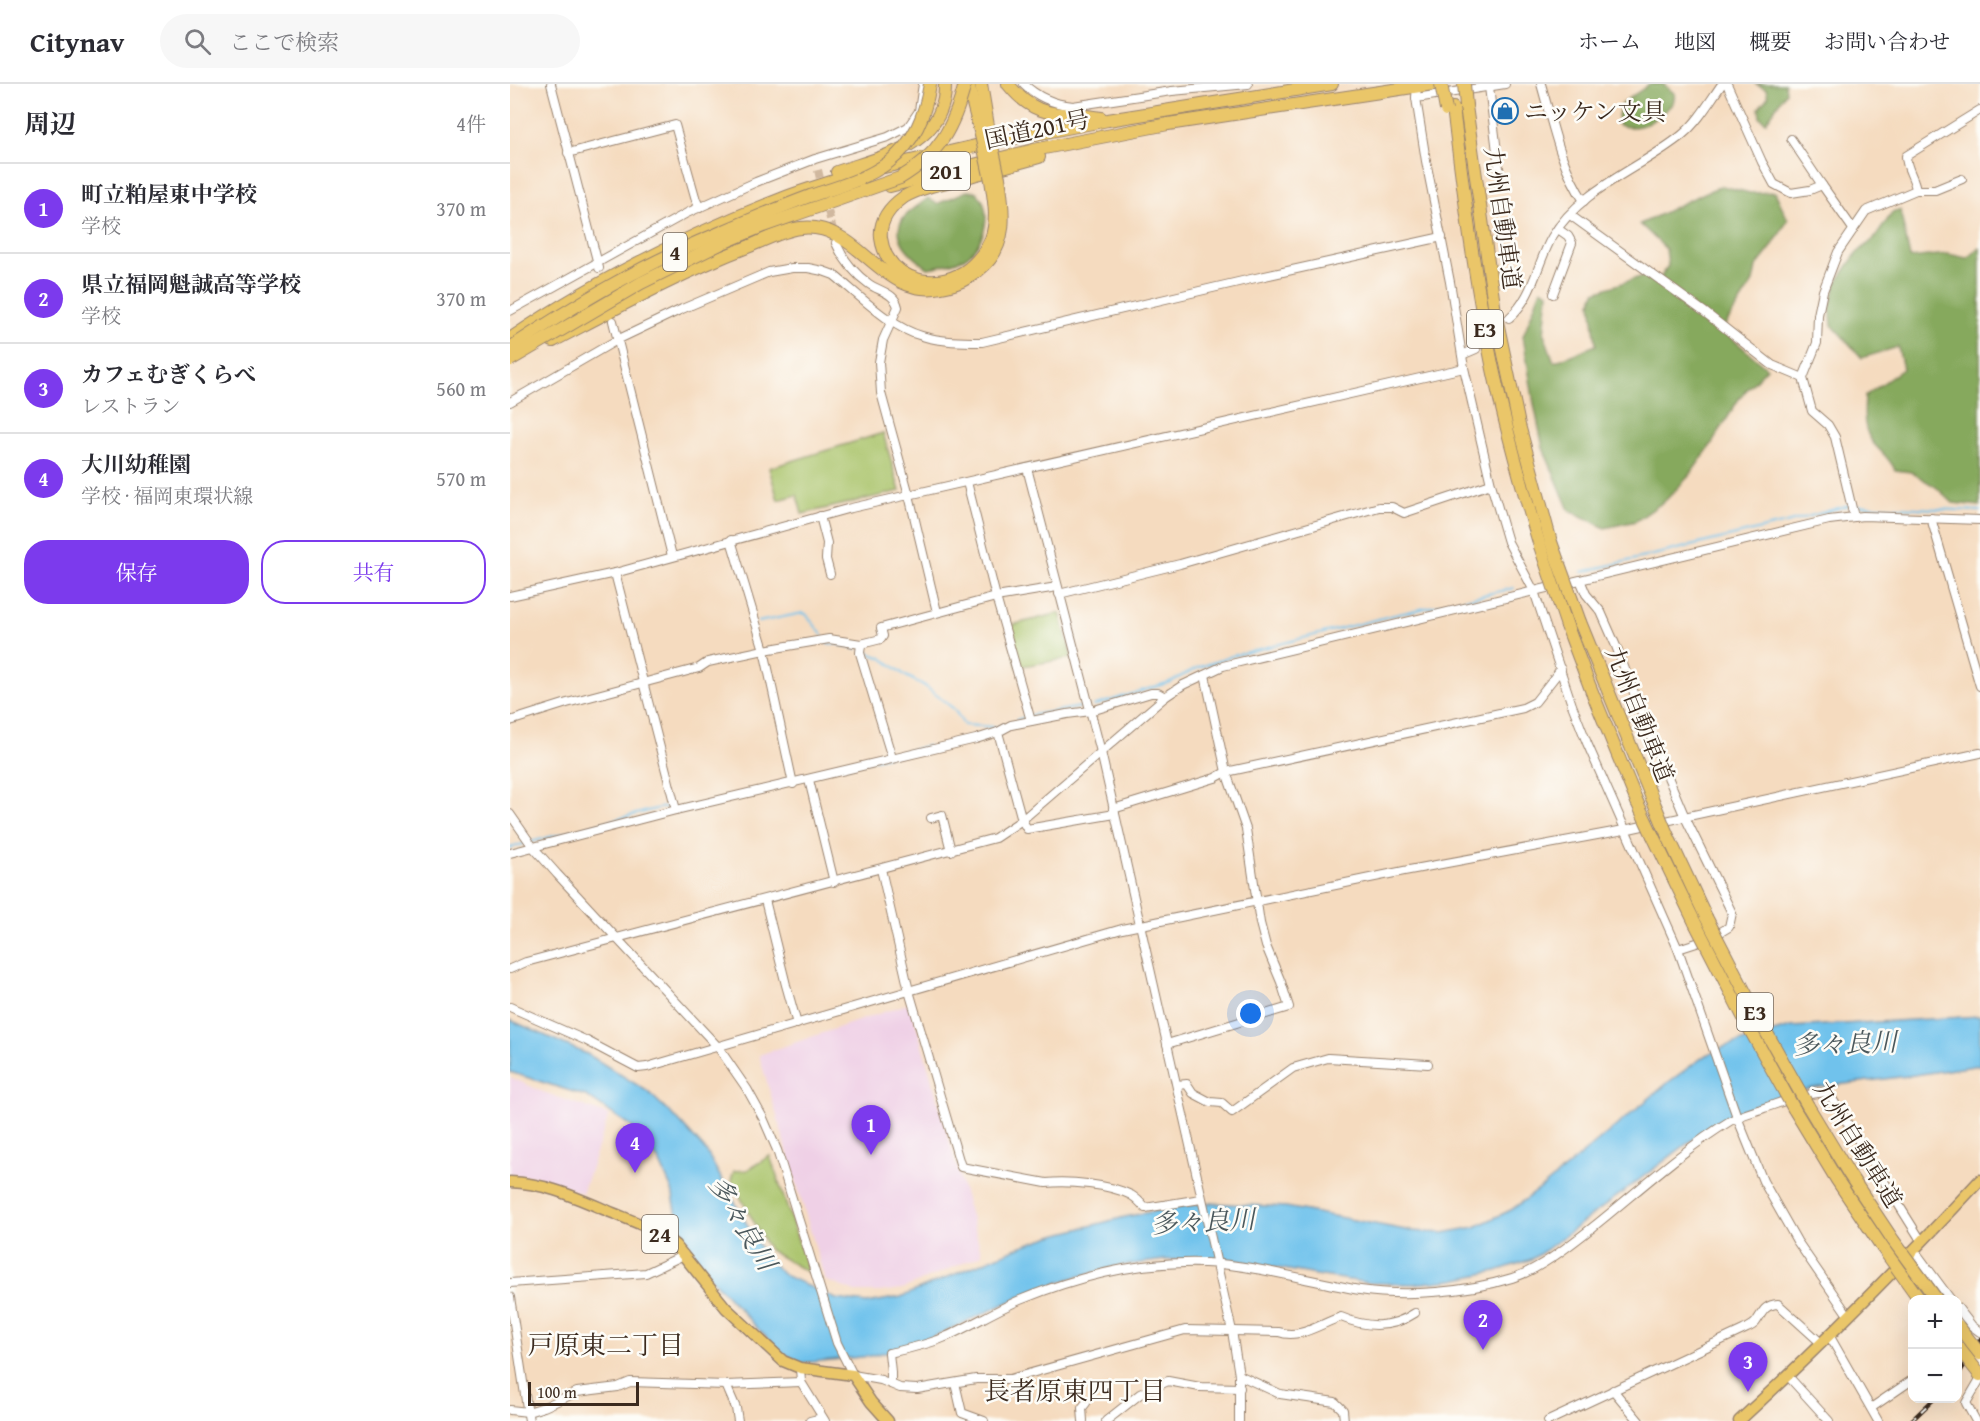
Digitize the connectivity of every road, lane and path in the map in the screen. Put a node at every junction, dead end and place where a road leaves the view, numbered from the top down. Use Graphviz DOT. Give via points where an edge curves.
graph roads {
  1 [pos="551,84"];
  2 [pos="924,84"];
  3 [pos="945,84"];
  4 [pos="967,84"];
  5 [pos="981,84"];
  6 [pos="1008,84"];
  7 [pos="1024,84"];
  8 [pos="1248,84"];
  9 [pos="1332,84"];
  10 [pos="1433,84"];
  11 [pos="1442,84"];
  12 [pos="1450,84"];
  13 [pos="1464,84"];
  14 [pos="1505,84"];
  15 [pos="1541,84"];
  16 [pos="1722,84"];
  17 [pos="1727,84"];
  18 [pos="1488,87"];
  19 [pos="1417,90"];
  20 [pos="1450,109"];
  21 [pos="1980,110"];
  22 [pos="1108,120"];
  23 [pos="1127,132"];
  24 [pos="985,133"];
  25 [pos="1791,139"];
  26 [pos="568,153"];
  27 [pos="815,159"];
  28 [pos="818,170"];
  29 [pos="1500,176"];
  30 [pos="995,179"];
  31 [pos="1962,179"];
  32 [pos="1822,185"];
  33 [pos="1916,190"];
  34 [pos="1584,201"];
  35 [pos="700,208"];
  36 [pos="1570,215"];
  37 [pos="1558,229"];
  38 [pos="1853,229"];
  39 [pos="1442,237"];
  40 [pos="836,243"];
  41 [pos="635,264"];
  42 [pos="598,265"];
  43 [pos="1553,294"];
  44 [pos="510,310"];
  45 [pos="1509,318"];
  46 [pos="613,321"];
  47 [pos="891,321"];
  48 [pos="548,338"];
  49 [pos="510,339"];
  50 [pos="617,340"];
  51 [pos="510,348"];
  52 [pos="1476,349"];
  53 [pos="1462,355"];
  54 [pos="510,362"];
  55 [pos="1464,368"];
  56 [pos="1803,378"];
  57 [pos="510,402"];
  58 [pos="1027,468"];
  59 [pos="967,482"];
  60 [pos="1491,484"];
  61 [pos="909,495"];
  62 [pos="820,516"];
  63 [pos="1854,517"];
  64 [pos="1930,518"];
  65 [pos="1980,520"];
  66 [pos="731,540"];
  67 [pos="1545,544"];
  68 [pos="672,556"];
  69 [pos="615,573"];
  70 [pos="830,574"];
  71 [pos="1581,582"];
  72 [pos="1058,591"];
  73 [pos="1534,591"];
  74 [pos="510,596"];
  75 [pos="996,597"];
  76 [pos="937,612"];
  77 [pos="861,644"];
  78 [pos="764,650"];
  79 [pos="1561,669"];
  80 [pos="1205,675"];
  81 [pos="643,684"];
  82 [pos="1980,686"];
  83 [pos="1165,697"];
  84 [pos="1091,711"];
  85 [pos="510,721"];
  86 [pos="1031,721"];
  87 [pos="998,732"];
  88 [pos="1101,752"];
  89 [pos="1980,753"];
  90 [pos="892,758"];
  91 [pos="1226,772"];
  92 [pos="809,780"];
  93 [pos="793,784"];
  94 [pos="676,810"];
  95 [pos="1114,812"];
  96 [pos="510,814"];
  97 [pos="1684,815"];
  98 [pos="932,818"];
  99 [pos="1022,820"];
  100 [pos="1624,830"];
  101 [pos="533,847"];
  102 [pos="951,851"];
  103 [pos="510,853"];
  104 [pos="881,869"];
  105 [pos="834,882"];
  106 [pos="765,900"];
  107 [pos="1258,900"];
  108 [pos="1701,920"];
  109 [pos="1140,925"];
  110 [pos="619,938"];
  111 [pos="1678,949"];
  112 [pos="510,969"];
  113 [pos="909,991"];
  114 [pos="510,1007"];
  115 [pos="797,1024"];
  116 [pos="1167,1044"];
  117 [pos="718,1047"];
  118 [pos="1428,1064"];
  119 [pos="1177,1085"];
  120 [pos="1737,1115"];
  121 [pos="1980,1180"];
  122 [pos="510,1182"];
  123 [pos="1201,1199"];
  124 [pos="1918,1246"];
  125 [pos="684,1256"];
  126 [pos="1217,1264"];
  127 [pos="510,1283"];
  128 [pos="1917,1295"];
  129 [pos="1934,1295"];
  130 [pos="1949,1295"];
  131 [pos="510,1297"];
  132 [pos="1415,1313"];
  133 [pos="1962,1313"];
  134 [pos="1848,1315"];
  135 [pos="1232,1330"];
  136 [pos="1962,1331"];
  137 [pos="1980,1332"];
  138 [pos="1825,1339"];
  139 [pos="1959,1349"];
  140 [pos="1980,1354"];
  141 [pos="800,1368"];
  142 [pos="853,1375"];
  143 [pos="1239,1375"];
  144 [pos="1788,1376"];
  145 [pos="1980,1377"];
  146 [pos="801,1382"];
  147 [pos="955,1383"];
  148 [pos="1908,1383"];
  149 [pos="891,1384"];
  150 [pos="726,1385"];
  151 [pos="1240,1388"];
  152 [pos="1613,1390"];
  153 [pos="1086,1404"];
  154 [pos="1871,1407"];
  155 [pos="510,1410"];
  156 [pos="528,1416"];
  157 [pos="823,1420"];
  158 [pos="738,1421"];
  159 [pos="810,1421"];
  160 [pos="888,1421"];
  161 [pos="984,1421"];
  162 [pos="1083,1421"];
  163 [pos="1106,1421"];
  164 [pos="1239,1421"];
  165 [pos="1344,1421"];
  166 [pos="1548,1421"];
  167 [pos="1639,1421"];
  168 [pos="1739,1421"];
  169 [pos="1829,1421"];
  170 [pos="1878,1421"];
  171 [pos="1976,1421"];
  1 -- 26 [label="street"];
  2 -- 27 [label="street" via="919,111 908,127"];
  2 -- 51 [label="highway, 4, bridge" via="926,108 919,126 890,162 853,182 809,196 672,253 597,292"];
  3 -- 41 [label="highway" via="935,123 905,148 803,183 723,217"];
  4 -- 24 [label="highway"];
  4 -- 54 [label="highway, bridge" via="948,131 927,159 900,178 720,244 622,293"];
  5 -- 24 [label="highway"];
  6 -- 22 [label="highway" via="1018,97 1035,108 1056,115"];
  7 -- 8 [label="street" via="1042,97 1073,106"];
  9 -- 22 [label="highway, 国道201号 / 201"];
  10 -- 19 [label="highway, 国道201号 / 201"];
  11 -- 20 [label="highway, bridge"];
  12 -- 20 [label="highway, 九州自動車道 / E3"];
  13 -- 67 [label="highway, 九州自動車道 / E3, bridge" via="1495,312"];
  14 -- 18 [label="street"];
  15 -- 34 [label="street" via="1564,164"];
  16 -- 34 [label="street" via="1683,134"];
  17 -- 32 [label="street" via="1774,184 1791,193"];
  18 -- 19 [label="street"];
  18 -- 29 [label="street"];
  19 -- 23 [label="highway, 国道201号 / 201" via="1287,105"];
  19 -- 39 [label="street" via="1426,161"];
  20 -- 67 [label="highway, 九州自動車道 / E3" via="1493,369 1509,439"];
  21 -- 33 [label="street" via="1906,156"];
  22 -- 41 [label="highway, 国道201号 / 201" via="868,170 783,198"];
  23 -- 30 [label="highway" via="906,196 884,218 881,231 882,247 894,268 908,276 942,280 972,266 984,253 993,231"];
  23 -- 48 [label="highway, 国道201号 / 201" via="926,176 832,204 735,240"];
  24 -- 30 [label="highway, bridge"];
  25 -- 32 [label="street"];
  26 -- 35 [label="street" via="675,125"];
  26 -- 42 [label="street"];
  27 -- 28 [label="street"];
  27 -- 35 [label="street"];
  30 -- 48 [label="highway" via="1004,222 1001,237 984,266 958,284 935,289 898,282 844,238 819,228 802,228 723,256 553,341"];
  31 -- 33 [label="street" via="1935,190"];
  32 -- 38 [label="street"];
  33 -- 38 [label="street" via="1866,211"];
  34 -- 36 [label="street"];
  35 -- 42 [label="street"];
  36 -- 37 [label="street"];
  36 -- 56 [label="street" via="1772,365"];
  37 -- 43 [label="street" via="1572,243"];
  37 -- 45 [label="street" via="1532,284"];
  38 -- 56 [label="street" via="1838,252 1823,291 1817,343"];
  39 -- 47 [label="street" via="982,342 950,342 920,336"];
  39 -- 53 [label="street"];
  40 -- 47 [label="street" via="842,257 869,284 897,302"];
  41 -- 49 [label="highway, 国道201号 / 201"];
  42 -- 44 [label="street"];
  46 -- 50 [label="street"];
  47 -- 50 [label="street" via="834,275 792,268 769,272"];
  47 -- 61 [label="street" via="879,362 881,393"];
  48 -- 54 [label="highway, 国道201号 / 201"];
  50 -- 57 [label="street"];
  50 -- 68 [label="street"];
  52 -- 53 [label="street"];
  53 -- 55 [label="street"];
  55 -- 58 [label="street"];
  55 -- 60 [label="street"];
  56 -- 63 [label="street" via="1812,411 1835,437"];
  58 -- 59 [label="street"];
  58 -- 72 [label="street"];
  59 -- 61 [label="street"];
  59 -- 75 [label="street"];
  60 -- 72 [label="street" via="1404,513 1392,507 1379,507 1180,564"];
  60 -- 73 [label="street" via="1508,542"];
  61 -- 62 [label="street"];
  61 -- 76 [label="street"];
  62 -- 66 [label="street"];
  62 -- 70 [label="street"];
  63 -- 64 [label="street"];
  63 -- 71 [label="street" via="1806,525"];
  64 -- 65 [label="street"];
  64 -- 82 [label="street"];
  66 -- 68 [label="street"];
  66 -- 78 [label="street"];
  67 -- 108 [label="highway, 九州自動車道 / E3, bridge"];
  67 -- 108 [label="highway, 九州自動車道 / E3, bridge" via="1567,626 1637,802"];
  68 -- 69 [label="street"];
  69 -- 74 [label="street"];
  69 -- 81 [label="street"];
  71 -- 73 [label="street"];
  71 -- 97 [label="street" via="1601,612"];
  72 -- 75 [label="street"];
  72 -- 84 [label="street"];
  73 -- 79 [label="street"];
  73 -- 80 [label="street" via="1223,666"];
  75 -- 76 [label="street"];
  75 -- 86 [label="street"];
  76 -- 77 [label="street" via="881,628 881,639"];
  77 -- 78 [label="street" via="829,639"];
  77 -- 90 [label="street" via="860,653"];
  78 -- 81 [label="street" via="708,662"];
  78 -- 93 [label="street"];
  79 -- 91 [label="street" via="1535,702 1523,708"];
  79 -- 100 [label="street" via="1579,724"];
  80 -- 83 [label="street"];
  80 -- 91 [label="street"];
  81 -- 85 [label="street"];
  81 -- 94 [label="street"];
  83 -- 84 [label="street" via="1151,693"];
  83 -- 88 [label="street"];
  84 -- 86 [label="street"];
  84 -- 88 [label="street"];
  86 -- 87 [label="street"];
  87 -- 90 [label="street"];
  87 -- 99 [label="street"];
  88 -- 95 [label="street"];
  88 -- 99 [label="street"];
  89 -- 97 [label="street"];
  90 -- 92 [label="street"];
  91 -- 95 [label="street"];
  91 -- 107 [label="street" via="1246,830"];
  92 -- 93 [label="street"];
  92 -- 105 [label="street"];
  93 -- 94 [label="street"];
  94 -- 101 [label="street"];
  95 -- 99 [label="street" via="1027,829"];
  95 -- 109 [label="street"];
  96 -- 101 [label="street"];
  97 -- 100 [label="street"];
  97 -- 111 [label="street" via="1732,913 1730,927"];
  98 -- 102 [label="street" via="942,815"];
  99 -- 102 [label="street" via="994,838"];
  100 -- 107 [label="street"];
  100 -- 111 [label="street"];
  101 -- 103 [label="street"];
  101 -- 110 [label="street"];
  102 -- 104 [label="street"];
  104 -- 105 [label="street"];
  104 -- 113 [label="street"];
  105 -- 106 [label="street"];
  106 -- 110 [label="street"];
  106 -- 115 [label="street"];
  107 -- 109 [label="street"];
  107 -- 116 [label="street" via="1266,946 1289,1007"];
  108 -- 128 [label="highway, 九州自動車道 / E3, bridge" via="1748,1026 1794,1109"];
  108 -- 129 [label="highway, 九州自動車道 / E3, bridge" via="1849,1174"];
  109 -- 113 [label="street"];
  109 -- 116 [label="street"];
  110 -- 112 [label="street"];
  110 -- 117 [label="street"];
  111 -- 120 [label="street"];
  113 -- 115 [label="street"];
  113 -- 123 [label="street" via="961,1167 1046,1183 1120,1191 1133,1196 1145,1208"];
  114 -- 117 [label="street" via="638,1068"];
  115 -- 117 [label="street"];
  116 -- 119 [label="street"];
  117 -- 142 [label="street" via="770,1132 837,1343"];
  118 -- 119 [label="street" via="1328,1058 1293,1068 1232,1112 1222,1103 1193,1093 1187,1084"];
  119 -- 123 [label="street"];
  120 -- 124 [label="street" via="1809,1093 1827,1092 1898,1206"];
  120 -- 126 [label="street" via="1533,1271 1511,1278 1473,1288 1429,1292 1362,1290"];
  120 -- 134 [label="street" via="1763,1181"];
  121 -- 124 [label="main road"];
  122 -- 125 [label="main road, 24" via="549,1187 648,1227 664,1236"];
  123 -- 126 [label="street"];
  124 -- 130 [label="street"];
  124 -- 134 [label="main road"];
  125 -- 127 [label="street" via="646,1273"];
  125 -- 141 [label="main road, 24" via="752,1334 783,1361"];
  126 -- 135 [label="street"];
  126 -- 149 [label="street" via="1130,1269 1030,1296 943,1338 889,1353"];
  131 -- 156 [label="street"];
  132 -- 135 [label="street" via="1403,1321 1380,1325 1341,1317 1297,1335"];
  133 -- 137 [label="street"];
  134 -- 138 [label="main road"];
  135 -- 143 [label="street"];
  135 -- 147 [label="street" via="1185,1330 1010,1378"];
  136 -- 140 [label="highway, bridge"];
  138 -- 144 [label="main road"];
  138 -- 152 [label="street" via="1778,1304 1772,1304 1762,1310 1755,1324"];
  138 -- 154 [label="street"];
  139 -- 145 [label="highway, bridge"];
  141 -- 142 [label="main road, 24"];
  141 -- 146 [label="street"];
  142 -- 149 [label="street"];
  142 -- 160 [label="main road"];
  143 -- 151 [label="street"];
  143 -- 165 [label="street" via="1280,1394 1335,1402"];
  144 -- 168 [label="main road"];
  144 -- 169 [label="street"];
  145 -- 171 [label="street" via="1966,1403"];
  146 -- 150 [label="street"];
  146 -- 157 [label="street"];
  147 -- 149 [label="street" via="917,1389"];
  147 -- 161 [label="street" via="962,1413"];
  148 -- 154 [label="street"];
  150 -- 156 [label="street" via="630,1382 578,1392"];
  150 -- 158 [label="street"];
  151 -- 163 [label="street" via="1168,1381 1140,1394"];
  151 -- 164 [label="street"];
  152 -- 166 [label="street"];
  152 -- 167 [label="street"];
  153 -- 162 [label="street" via="1082,1408"];
  154 -- 170 [label="street"];
  155 -- 156 [label="street"];
  157 -- 159 [label="street"];
}
